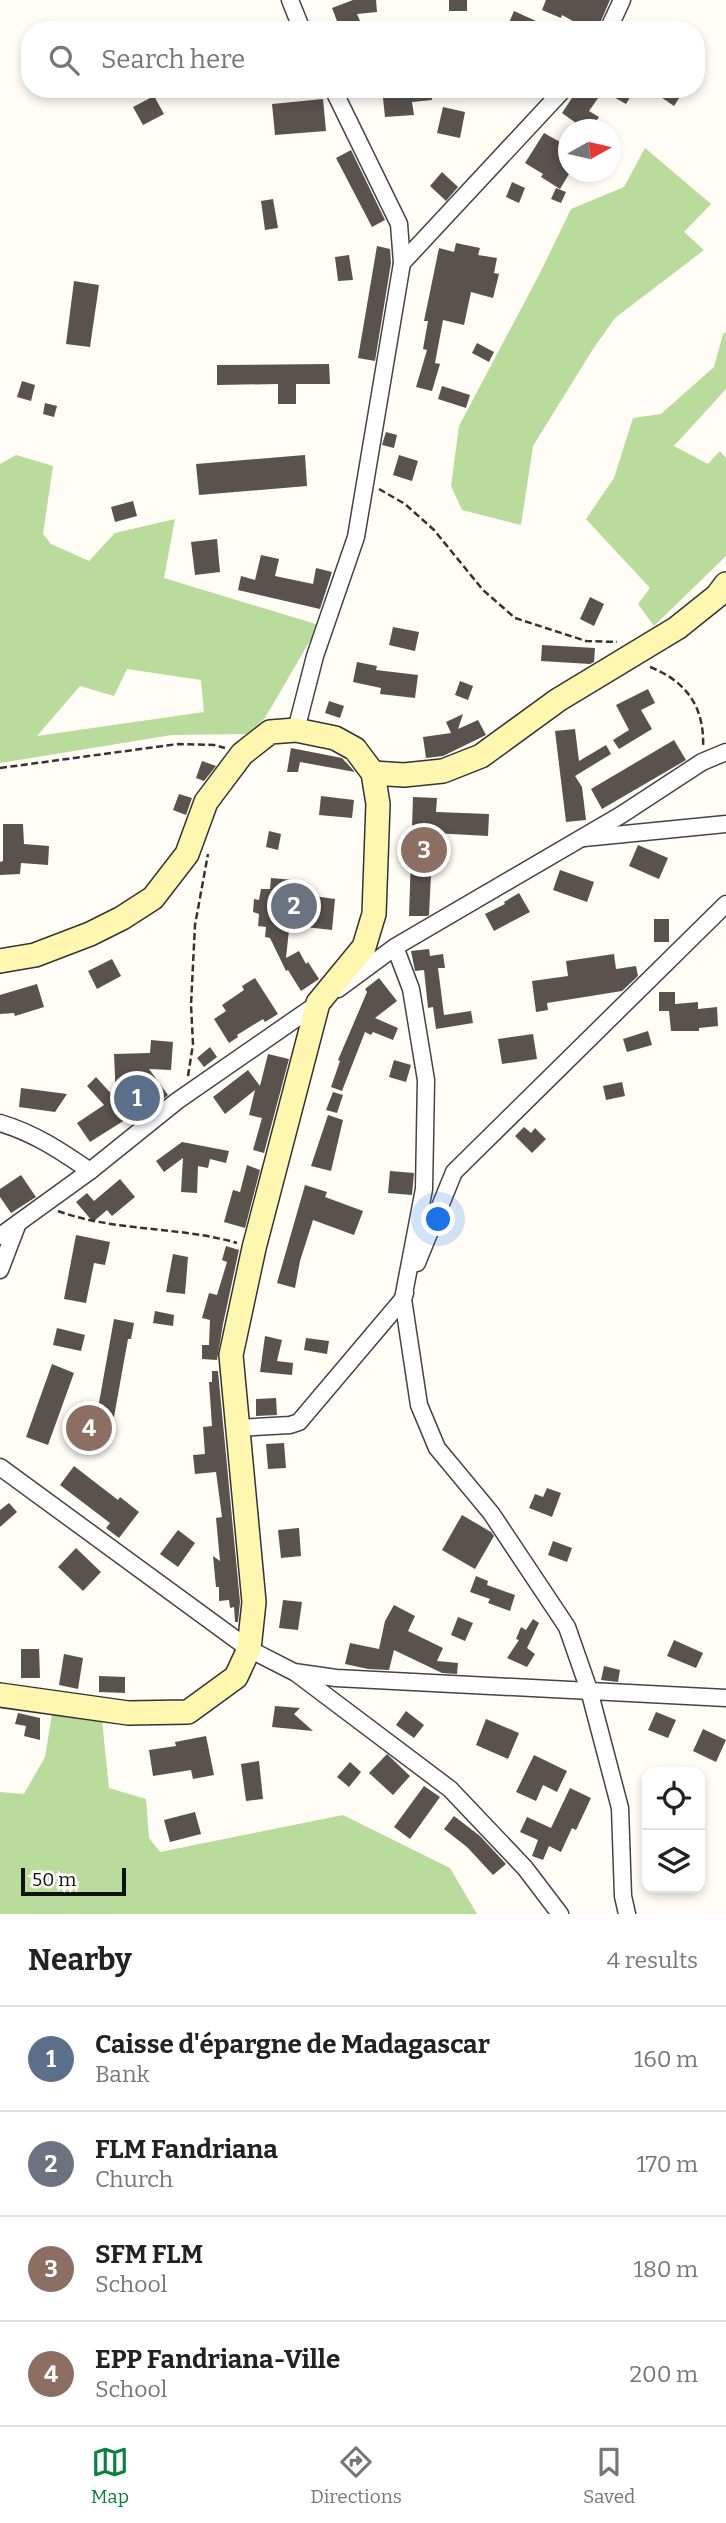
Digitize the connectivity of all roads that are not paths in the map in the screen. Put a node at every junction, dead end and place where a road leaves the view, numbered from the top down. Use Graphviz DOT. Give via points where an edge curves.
graph roads {
  1 [pos="290,0"];
  2 [pos="622,0"];
  3 [pos="298,21"];
  4 [pos="612,21"];
  5 [pos="337,98"];
  6 [pos="556,98"];
  7 [pos="402,263"];
  8 [pos="726,584"];
  9 [pos="296,730"];
  10 [pos="726,752"];
  11 [pos="373,773"];
  12 [pos="726,824"];
  13 [pos="578,839"];
  14 [pos="726,904"];
  15 [pos="395,947"];
  16 [pos="0,961"];
  17 [pos="318,1003"];
  18 [pos="0,1123"];
  19 [pos="90,1171"];
  20 [pos="18,1223"];
  21 [pos="0,1236"];
  22 [pos="0,1270"];
  23 [pos="403,1299"];
  24 [pos="238,1428"];
  25 [pos="0,1467"];
  26 [pos="249,1648"];
  27 [pos="294,1672"];
  28 [pos="589,1690"];
  29 [pos="0,1695"];
  30 [pos="726,1698"];
  31 [pos="560,1914"];
  32 [pos="627,1914"];
  1 -- 3 [label="street"];
  2 -- 4 [label="street"];
  5 -- 7 [label="street" via="399,223"];
  6 -- 7 [label="street"];
  7 -- 9 [label="street" via="356,537"];
  8 -- 11 [label="main road" via="677,628 558,700 481,756 443,771"];
  9 -- 11 [label="main road" via="335,738 355,748"];
  9 -- 16 [label="main road" via="270,732 242,754 206,802 187,854 153,898 90,934 35,955"];
  10 -- 13 [label="street" via="702,762"];
  11 -- 17 [label="main road" via="378,803 374,914 364,947"];
  12 -- 13 [label="street"];
  13 -- 15 [label="street"];
  14 -- 23 [label="street" via="454,1171"];
  15 -- 17 [label="street"];
  15 -- 23 [label="street" via="411,989 426,1080 424,1189"];
  17 -- 19 [label="street" via="177,1101"];
  17 -- 24 [label="main road" via="231,1355"];
  18 -- 19 [label="street" via="52,1145"];
  19 -- 20 [label="street"];
  20 -- 21 [label="street"];
  20 -- 22 [label="street"];
  23 -- 24 [label="street" via="299,1422"];
  23 -- 28 [label="street" via="419,1405 438,1448 491,1513 567,1627"];
  24 -- 26 [label="main road" via="254,1602"];
  25 -- 26 [label="street"];
  26 -- 27 [label="street"];
  26 -- 29 [label="main road" via="236,1677 188,1712 128,1713"];
  27 -- 28 [label="street"];
  27 -- 31 [label="street" via="450,1788"];
  28 -- 30 [label="street"];
  28 -- 32 [label="street" via="621,1808 622,1896"];
}
